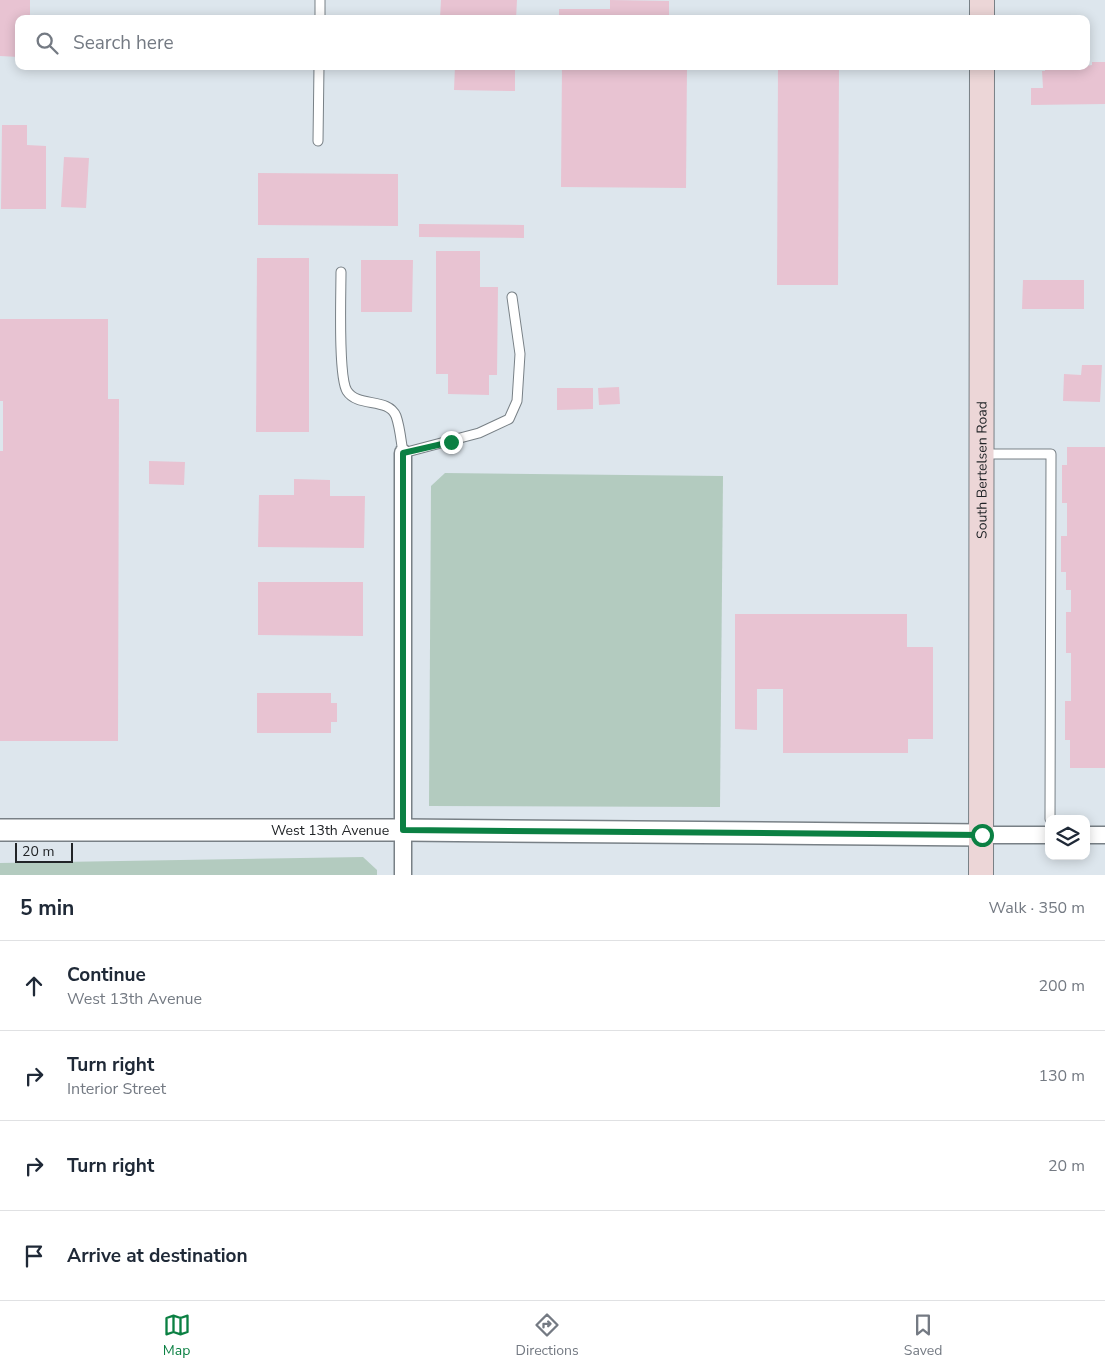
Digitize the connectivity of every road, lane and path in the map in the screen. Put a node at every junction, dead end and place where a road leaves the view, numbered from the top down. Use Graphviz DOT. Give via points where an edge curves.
graph roads {
  1 [pos="320,0"];
  2 [pos="982,0"];
  3 [pos="320,15"];
  4 [pos="982,15"];
  5 [pos="319,70"];
  6 [pos="982,70"];
  7 [pos="318,141"];
  8 [pos="341,272"];
  9 [pos="512,297"];
  10 [pos="403,453"];
  11 [pos="982,454"];
  12 [pos="1050,815"];
  13 [pos="0,830"];
  14 [pos="403,830"];
  15 [pos="1105,834"];
  16 [pos="982,835"];
  17 [pos="1045,835"];
  18 [pos="1090,835"];
  19 [pos="403,875"];
  20 [pos="982,875"];
  1 -- 3 [label="lane"];
  2 -- 4 [label="main road"];
  5 -- 7 [label="lane"];
  6 -- 11 [label="main road, South Bertelsen Road"];
  8 -- 10 [label="lane" via="342,367 346,389 354,399 388,406 395,414"];
  9 -- 10 [label="lane" via="520,354 517,401 509,419 479,433"];
  10 -- 14 [label="street"];
  11 -- 12 [label="lane" via="1051,454"];
  11 -- 16 [label="main road, South Bertelsen Road"];
  13 -- 14 [label="street, West 13th Avenue"];
  14 -- 16 [label="street, West 13th Avenue"];
  14 -- 19 [label="street"];
  15 -- 18 [label="street"];
  16 -- 17 [label="street, West 13th Avenue"];
  16 -- 20 [label="main road, South Bertelsen Road"];
}
